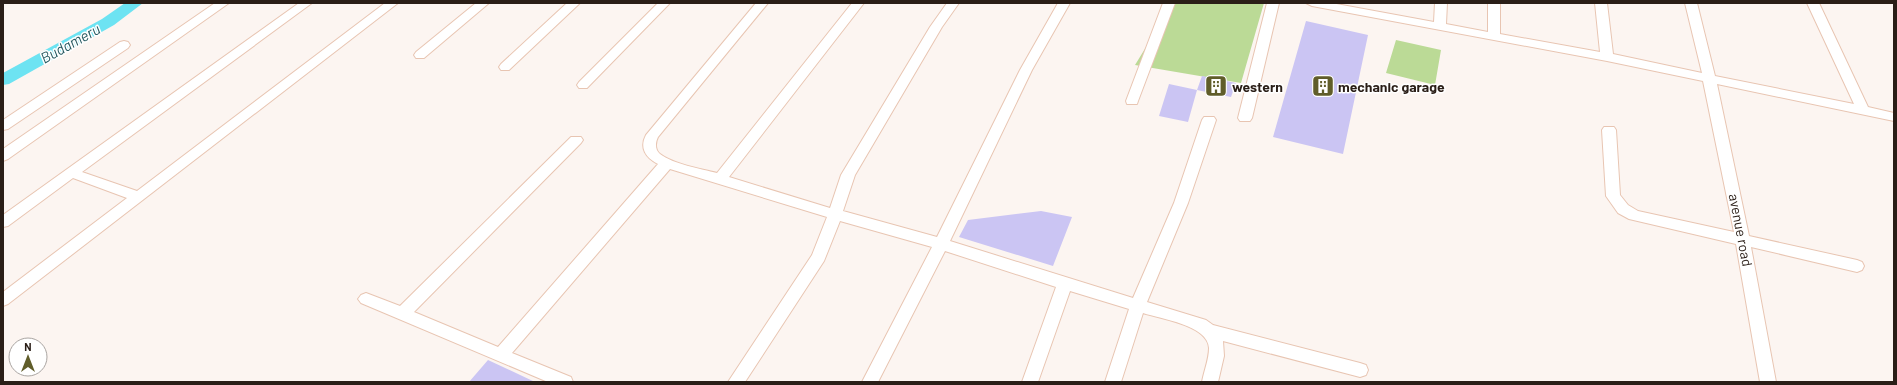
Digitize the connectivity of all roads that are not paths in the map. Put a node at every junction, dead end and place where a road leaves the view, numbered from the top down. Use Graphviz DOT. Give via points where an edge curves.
graph roads {
  1 [pos="223,3"];
  2 [pos="306,3"];
  3 [pos="392,3"];
  4 [pos="483,3"];
  5 [pos="574,3"];
  6 [pos="664,3"];
  7 [pos="762,3"];
  8 [pos="858,3"];
  9 [pos="953,3"];
  10 [pos="1064,3"];
  11 [pos="1169,3"];
  12 [pos="1273,3"];
  13 [pos="1312,3"];
  14 [pos="1441,3"];
  15 [pos="1494,3"];
  16 [pos="1601,3"];
  17 [pos="1691,3"];
  18 [pos="1813,3"];
  19 [pos="1346,6"];
  20 [pos="1440,26"];
  21 [pos="1494,36"];
  22 [pos="124,45"];
  23 [pos="420,55"];
  24 [pos="1607,57"];
  25 [pos="505,67"];
  26 [pos="1711,79"];
  27 [pos="583,85"];
  28 [pos="1132,101"];
  29 [pos="1862,111"];
  30 [pos="1894,117"];
  31 [pos="1245,118"];
  32 [pos="1209,120"];
  33 [pos="3,126"];
  34 [pos="1609,130"];
  35 [pos="576,140"];
  36 [pos="3,156"];
  37 [pos="667,163"];
  38 [pos="72,173"];
  39 [pos="720,179"];
  40 [pos="138,196"];
  41 [pos="834,214"];
  42 [pos="3,222"];
  43 [pos="1744,239"];
  44 [pos="941,244"];
  45 [pos="1858,266"];
  46 [pos="1065,284"];
  47 [pos="366,299"];
  48 [pos="3,300"];
  49 [pos="1138,305"];
  50 [pos="402,314"];
  51 [pos="1211,331"];
  52 [pos="501,355"];
  53 [pos="1360,370"];
  54 [pos="565,382"];
  55 [pos="736,382"];
  56 [pos="870,382"];
  57 [pos="1030,382"];
  58 [pos="1113,382"];
  59 [pos="1210,382"];
  60 [pos="1768,382"];
  1 -- 36 [label="street"];
  2 -- 38 [label="street"];
  3 -- 40 [label="street"];
  4 -- 23 [label="street"];
  5 -- 25 [label="street"];
  6 -- 27 [label="street"];
  7 -- 37 [label="street" via="649,142 655,157"];
  8 -- 39 [label="street"];
  9 -- 41 [label="street" via="936,27 848,175"];
  10 -- 44 [label="street" via="1026,70"];
  11 -- 28 [label="street"];
  12 -- 31 [label="street"];
  13 -- 19 [label="street"];
  14 -- 20 [label="street"];
  15 -- 21 [label="street"];
  16 -- 24 [label="street"];
  17 -- 26 [label="street, avenue road"];
  18 -- 29 [label="street"];
  19 -- 20 [label="street"];
  20 -- 21 [label="street"];
  21 -- 24 [label="street"];
  22 -- 33 [label="street"];
  24 -- 26 [label="street"];
  26 -- 29 [label="street"];
  26 -- 43 [label="street, avenue road"];
  29 -- 30 [label="street"];
  32 -- 49 [label="street" via="1181,203"];
  34 -- 43 [label="street" via="1613,196 1623,209 1634,215"];
  35 -- 50 [label="street"];
  37 -- 39 [label="street"];
  37 -- 52 [label="street"];
  38 -- 40 [label="street"];
  38 -- 42 [label="street"];
  39 -- 41 [label="street"];
  40 -- 48 [label="street"];
  41 -- 44 [label="street"];
  41 -- 55 [label="street" via="819,257"];
  43 -- 45 [label="street"];
  43 -- 60 [label="street, avenue road"];
  44 -- 46 [label="street"];
  44 -- 56 [label="street"];
  46 -- 49 [label="street"];
  46 -- 57 [label="street"];
  47 -- 50 [label="street"];
  49 -- 51 [label="street" via="1186,319"];
  49 -- 58 [label="street"];
  50 -- 52 [label="street"];
  51 -- 53 [label="street"];
  51 -- 59 [label="street" via="1218,349"];
  52 -- 54 [label="street"];
}
